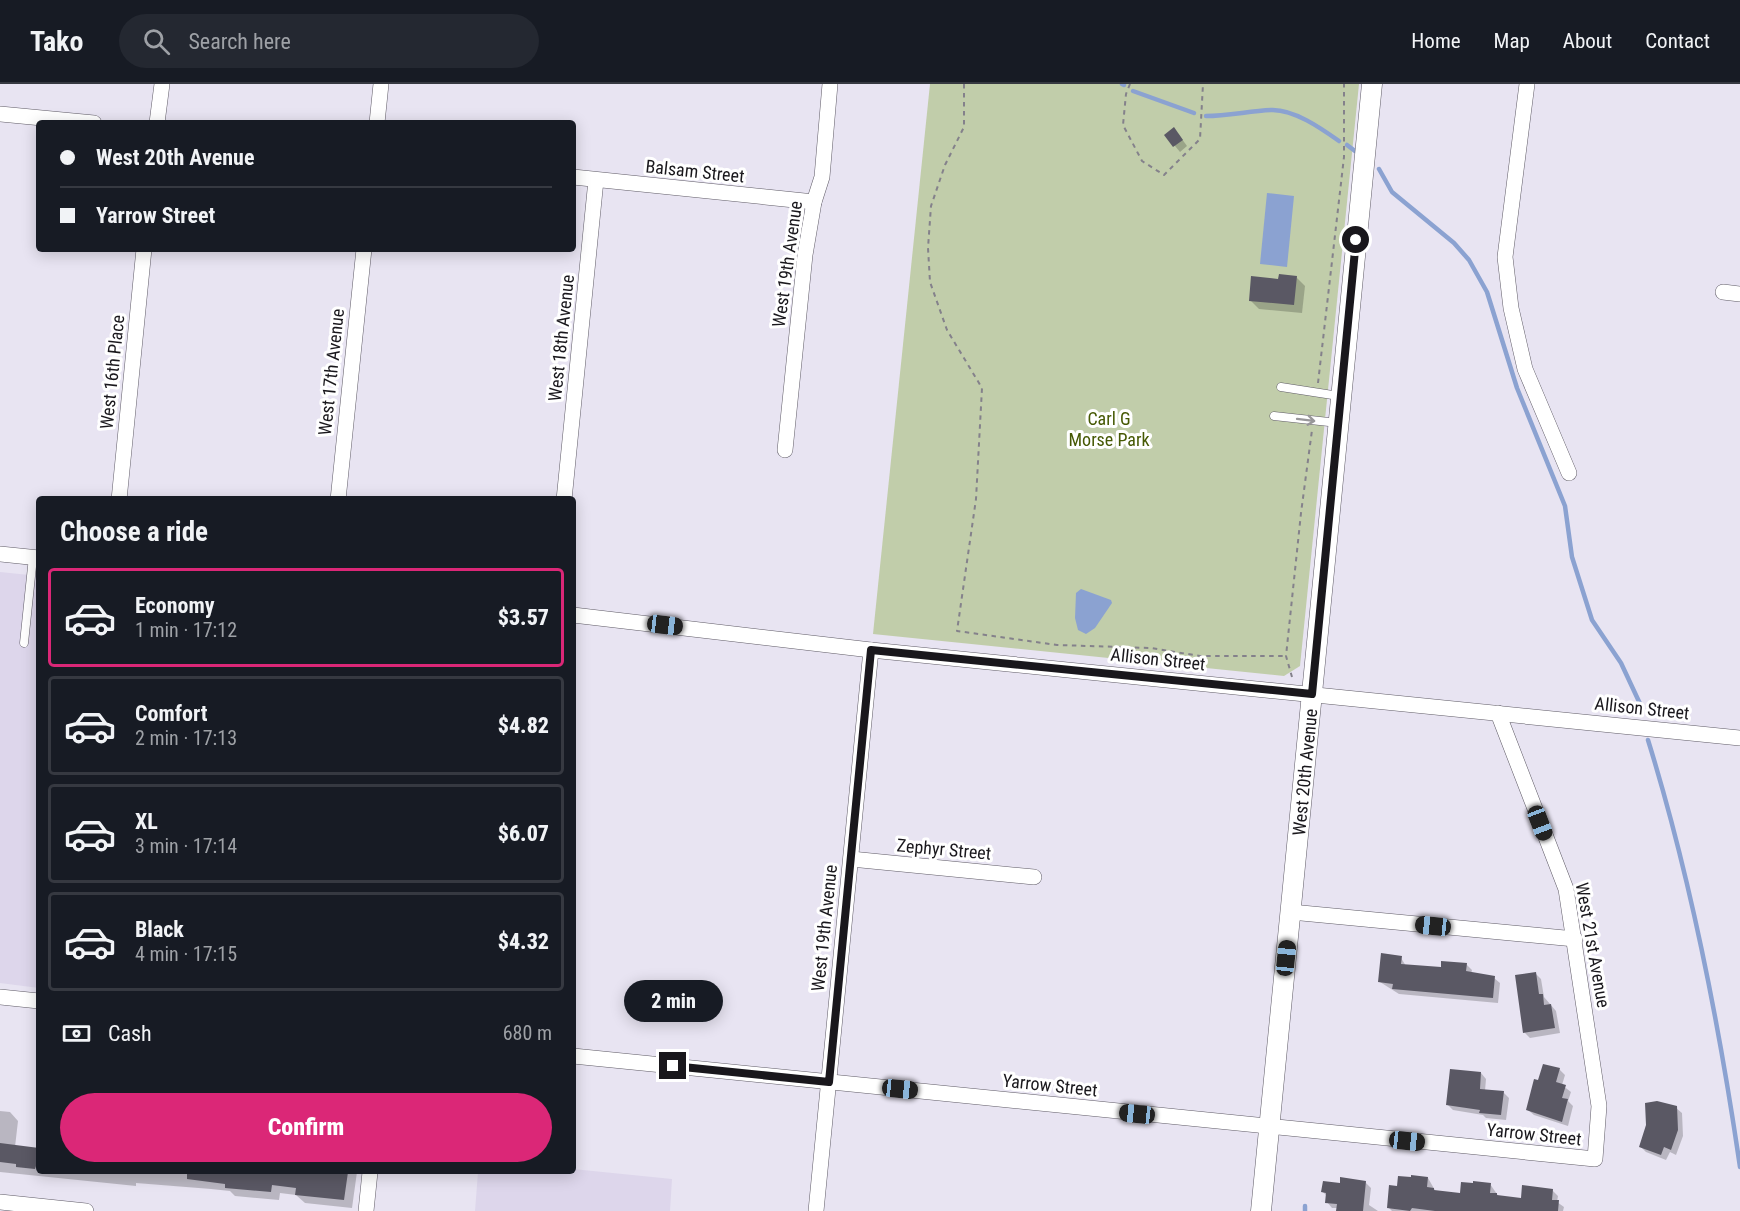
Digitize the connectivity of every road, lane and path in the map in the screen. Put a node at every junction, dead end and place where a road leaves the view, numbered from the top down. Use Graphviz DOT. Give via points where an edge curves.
graph roads {
  1 [pos="162,84"];
  2 [pos="381,84"];
  3 [pos="830,84"];
  4 [pos="964,84"];
  5 [pos="1130,84"];
  6 [pos="1203,84"];
  7 [pos="1344,84"];
  8 [pos="1372,84"];
  9 [pos="1527,84"];
  10 [pos="0,114"];
  11 [pos="63,120"];
  12 [pos="157,120"];
  13 [pos="377,120"];
  14 [pos="576,177"];
  15 [pos="596,180"];
  16 [pos="814,202"];
  17 [pos="144,252"];
  18 [pos="364,252"];
  19 [pos="1724,292"];
  20 [pos="1740,294"];
  21 [pos="1281,387"];
  22 [pos="1317,393"];
  23 [pos="1341,397"];
  24 [pos="1274,416"];
  25 [pos="1313,421"];
  26 [pos="1338,423"];
  27 [pos="785,450"];
  28 [pos="1569,473"];
  29 [pos="119,496"];
  30 [pos="338,496"];
  31 [pos="564,496"];
  32 [pos="0,554"];
  33 [pos="36,558"];
  34 [pos="576,615"];
  35 [pos="24,644"];
  36 [pos="871,650"];
  37 [pos="1286,656"];
  38 [pos="1304,694"];
  39 [pos="1498,713"];
  40 [pos="1740,738"];
  41 [pos="850,859"];
  42 [pos="1034,877"];
  43 [pos="1291,912"];
  44 [pos="1575,939"];
  45 [pos="0,997"];
  46 [pos="36,1001"];
  47 [pos="576,1056"];
  48 [pos="829,1082"];
  49 [pos="1270,1127"];
  50 [pos="1595,1159"];
  51 [pos="370,1174"];
  52 [pos="0,1202"];
  53 [pos="86,1211"];
  54 [pos="366,1211"];
  55 [pos="816,1211"];
  56 [pos="1262,1211"];
  1 -- 12 [label="street"];
  2 -- 13 [label="street"];
  3 -- 16 [label="street, West 19th Avenue" via="822,177"];
  4 -- 37 [label="path" via="964,127 931,206 928,248 930,282 947,330 982,388 976,499 957,631 1057,645 1151,648 1200,656"];
  5 -- 6 [label="path" via="1123,125 1142,161 1164,175 1200,140"];
  7 -- 22 [label="path" via="1343,167"];
  8 -- 23 [label="street, West 20th Avenue"];
  9 -- 28 [label="street" via="1505,257 1511,308 1525,369"];
  10 -- 11 [label="street"];
  14 -- 15 [label="street, Balsam Street"];
  15 -- 16 [label="street, Balsam Street"];
  15 -- 31 [label="street, West 18th Avenue"];
  16 -- 27 [label="street, West 19th Avenue"];
  17 -- 29 [label="street, West 16th Place"];
  18 -- 30 [label="street, West 17th Avenue"];
  19 -- 20 [label="street"];
  21 -- 22 [label="lane"];
  22 -- 23 [label="lane"];
  23 -- 26 [label="street, West 20th Avenue"];
  24 -- 25 [label="lane, one-way"];
  25 -- 26 [label="lane"];
  25 -- 37 [label="path"];
  26 -- 38 [label="street, West 20th Avenue"];
  32 -- 33 [label="street"];
  33 -- 35 [label="lane"];
  34 -- 36 [label="street, Allison Street"];
  36 -- 38 [label="street, Allison Street"];
  36 -- 41 [label="street, West 19th Avenue"];
  37 -- 38 [label="path"];
  38 -- 39 [label="street, Allison Street"];
  38 -- 43 [label="street, West 20th Avenue"];
  39 -- 40 [label="street, Allison Street"];
  39 -- 44 [label="street, West 21st Avenue" via="1566,889"];
  41 -- 42 [label="street, Zephyr Street"];
  41 -- 48 [label="street, West 19th Avenue"];
  43 -- 44 [label="street"];
  43 -- 49 [label="street, West 20th Avenue"];
  44 -- 50 [label="street, West 21st Avenue" via="1599,1106"];
  45 -- 46 [label="street"];
  47 -- 48 [label="street, Yarrow Street"];
  48 -- 49 [label="street, Yarrow Street"];
  48 -- 55 [label="street, West 19th Avenue"];
  49 -- 50 [label="street, Yarrow Street"];
  49 -- 56 [label="street, West 20th Avenue"];
  51 -- 54 [label="street"];
  52 -- 53 [label="street"];
}
